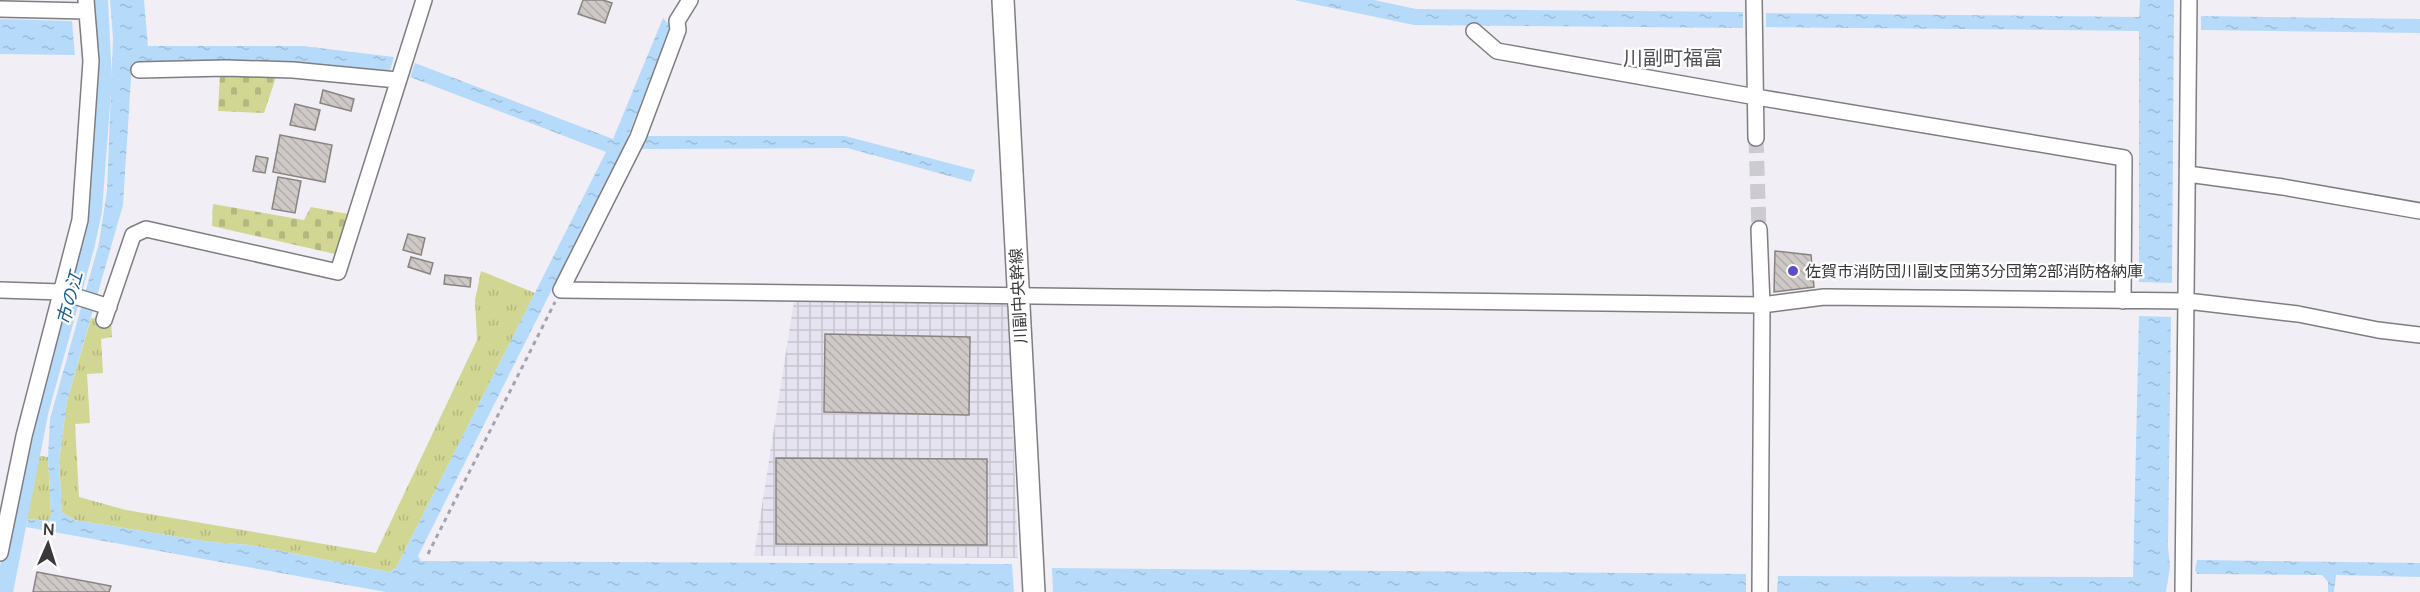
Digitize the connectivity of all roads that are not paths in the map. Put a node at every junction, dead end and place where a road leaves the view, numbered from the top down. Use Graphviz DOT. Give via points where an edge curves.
graph roads {
  1 [pos="424,0"];
  2 [pos="690,0"];
  3 [pos="1004,0"];
  4 [pos="1754,0"];
  5 [pos="2189,0"];
  6 [pos="87,5"];
  7 [pos="0,9"];
  8 [pos="1474,31"];
  9 [pos="139,70"];
  10 [pos="397,80"];
  11 [pos="1756,97"];
  12 [pos="1756,138"];
  13 [pos="2188,174"];
  14 [pos="2420,211"];
  15 [pos="1759,229"];
  16 [pos="0,290"];
  17 [pos="62,292"];
  18 [pos="1018,297"];
  19 [pos="2123,301"];
  20 [pos="2187,301"];
  21 [pos="1762,305"];
  22 [pos="2420,335"];
  23 [pos="0,553"];
  24 [pos="1034,592"];
  25 [pos="1761,592"];
  26 [pos="2183,592"];
  1 -- 10 [label="street"];
  2 -- 18 [label="street" via="677,21 678,30 638,137 561,290"];
  3 -- 18 [label="street, 川副中央幹線"];
  4 -- 11 [label="street"];
  5 -- 13 [label="street"];
  6 -- 7 [label="street"];
  6 -- 17 [label="street" via="91,61 80,220"];
  8 -- 11 [label="street" via="1497,51"];
  9 -- 10 [label="street" via="293,70"];
  10 -- 17 [label="street" via="338,272 146,229 133,236 107,313"];
  11 -- 12 [label="street"];
  11 -- 19 [label="street" via="2124,158"];
  13 -- 14 [label="street"];
  13 -- 20 [label="street"];
  15 -- 21 [label="street"];
  16 -- 17 [label="street"];
  17 -- 23 [label="street" via="24,436"];
  18 -- 21 [label="street"];
  18 -- 24 [label="street, 川副中央幹線"];
  19 -- 20 [label="street"];
  19 -- 21 [label="street" via="1824,297"];
  20 -- 22 [label="street" via="2298,314"];
  20 -- 26 [label="street"];
  21 -- 25 [label="street"];
}
